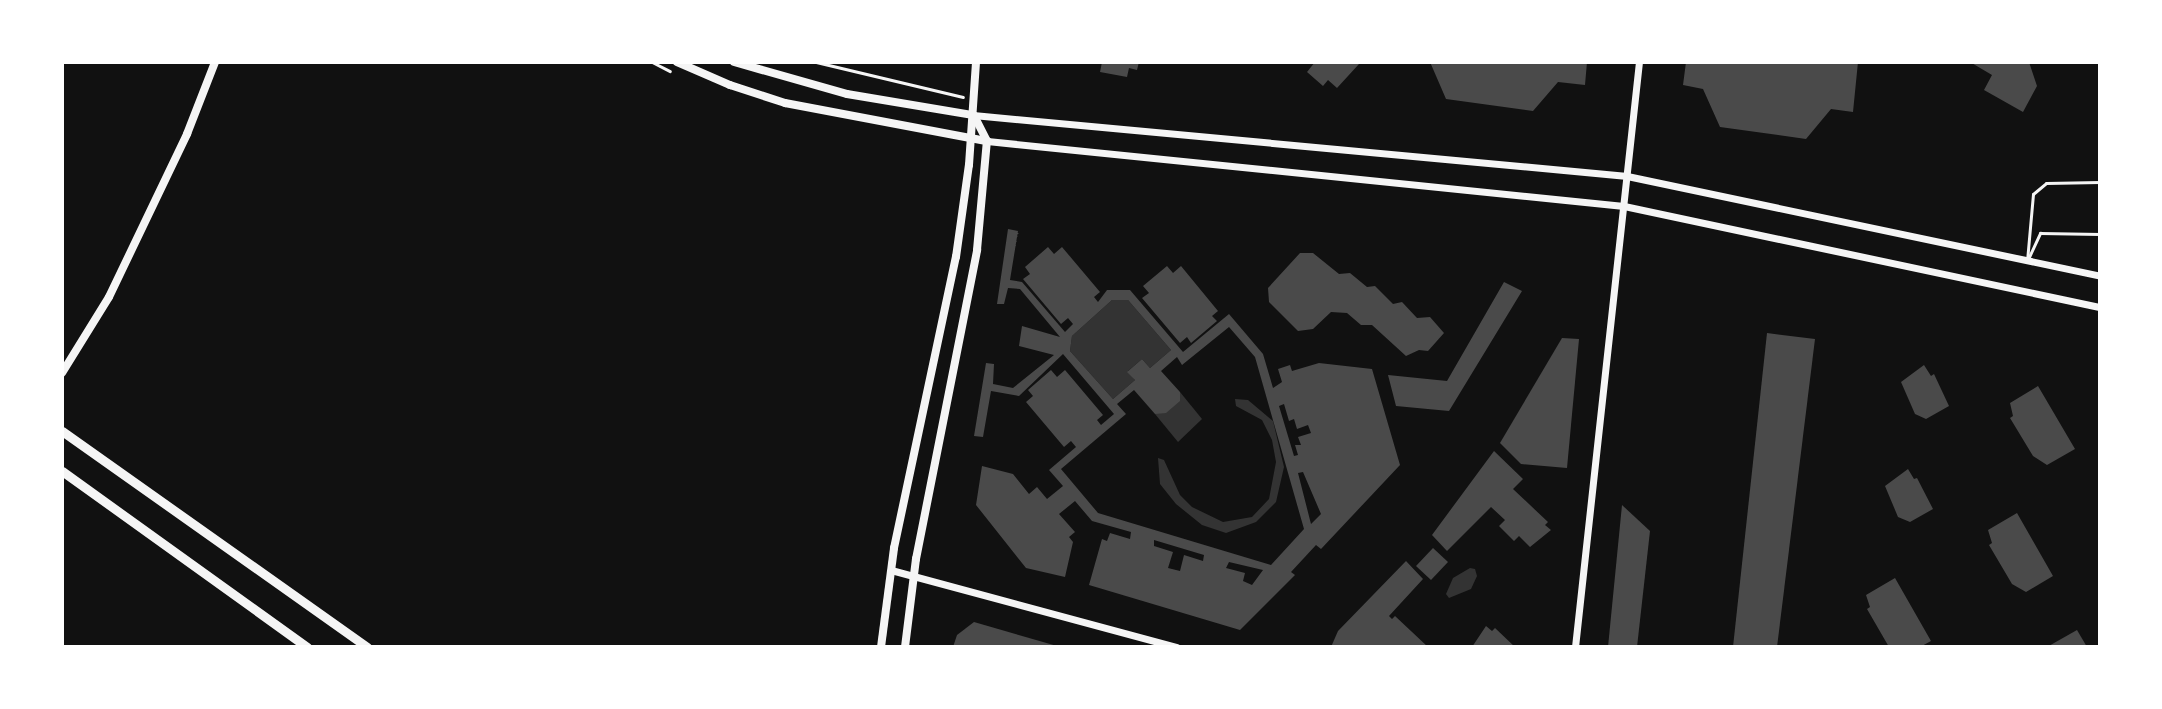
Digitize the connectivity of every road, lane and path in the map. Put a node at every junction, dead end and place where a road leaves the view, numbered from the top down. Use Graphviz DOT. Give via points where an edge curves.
graph roads {
  1 [pos="215,62"];
  2 [pos="677,62"];
  3 [pos="734,62"];
  4 [pos="816,62"];
  5 [pos="976,62"];
  6 [pos="1639,62"];
  7 [pos="974,100"];
  8 [pos="973,115"];
  9 [pos="971,139"];
  10 [pos="987,141"];
  11 [pos="1627,176"];
  12 [pos="2100,182"];
  13 [pos="1624,206"];
  14 [pos="2100,234"];
  15 [pos="2027,261"];
  16 [pos="2100,276"];
  17 [pos="2100,307"];
  18 [pos="62,373"];
  19 [pos="62,431"];
  20 [pos="62,471"];
  21 [pos="891,570"];
  22 [pos="915,575"];
  23 [pos="307,647"];
  24 [pos="367,647"];
  25 [pos="881,647"];
  26 [pos="905,647"];
  27 [pos="1177,647"];
  28 [pos="1575,647"];
  1 -- 18 [label="street" via="187,134 109,297"];
  2 -- 9 [label="street" via="785,103"];
  3 -- 8 [label="street" via="847,94"];
  4 -- 7 [label="path"];
  5 -- 7 [label="street"];
  6 -- 11 [label="street"];
  7 -- 8 [label="street"];
  8 -- 9 [label="street"];
  8 -- 10 [label="street"];
  8 -- 11 [label="street"];
  9 -- 10 [label="street"];
  9 -- 21 [label="street" via="956,257"];
  10 -- 13 [label="street"];
  10 -- 22 [label="street" via="977,250"];
  11 -- 13 [label="street"];
  11 -- 15 [label="street"];
  12 -- 15 [label="lane" via="2046,183 2033,194"];
  13 -- 17 [label="street"];
  13 -- 28 [label="street"];
  14 -- 15 [label="lane" via="2040,233"];
  15 -- 16 [label="street"];
  19 -- 24 [label="main road"];
  20 -- 23 [label="main road"];
  21 -- 22 [label="street"];
  21 -- 25 [label="street"];
  22 -- 26 [label="street"];
  22 -- 27 [label="street"];
}
